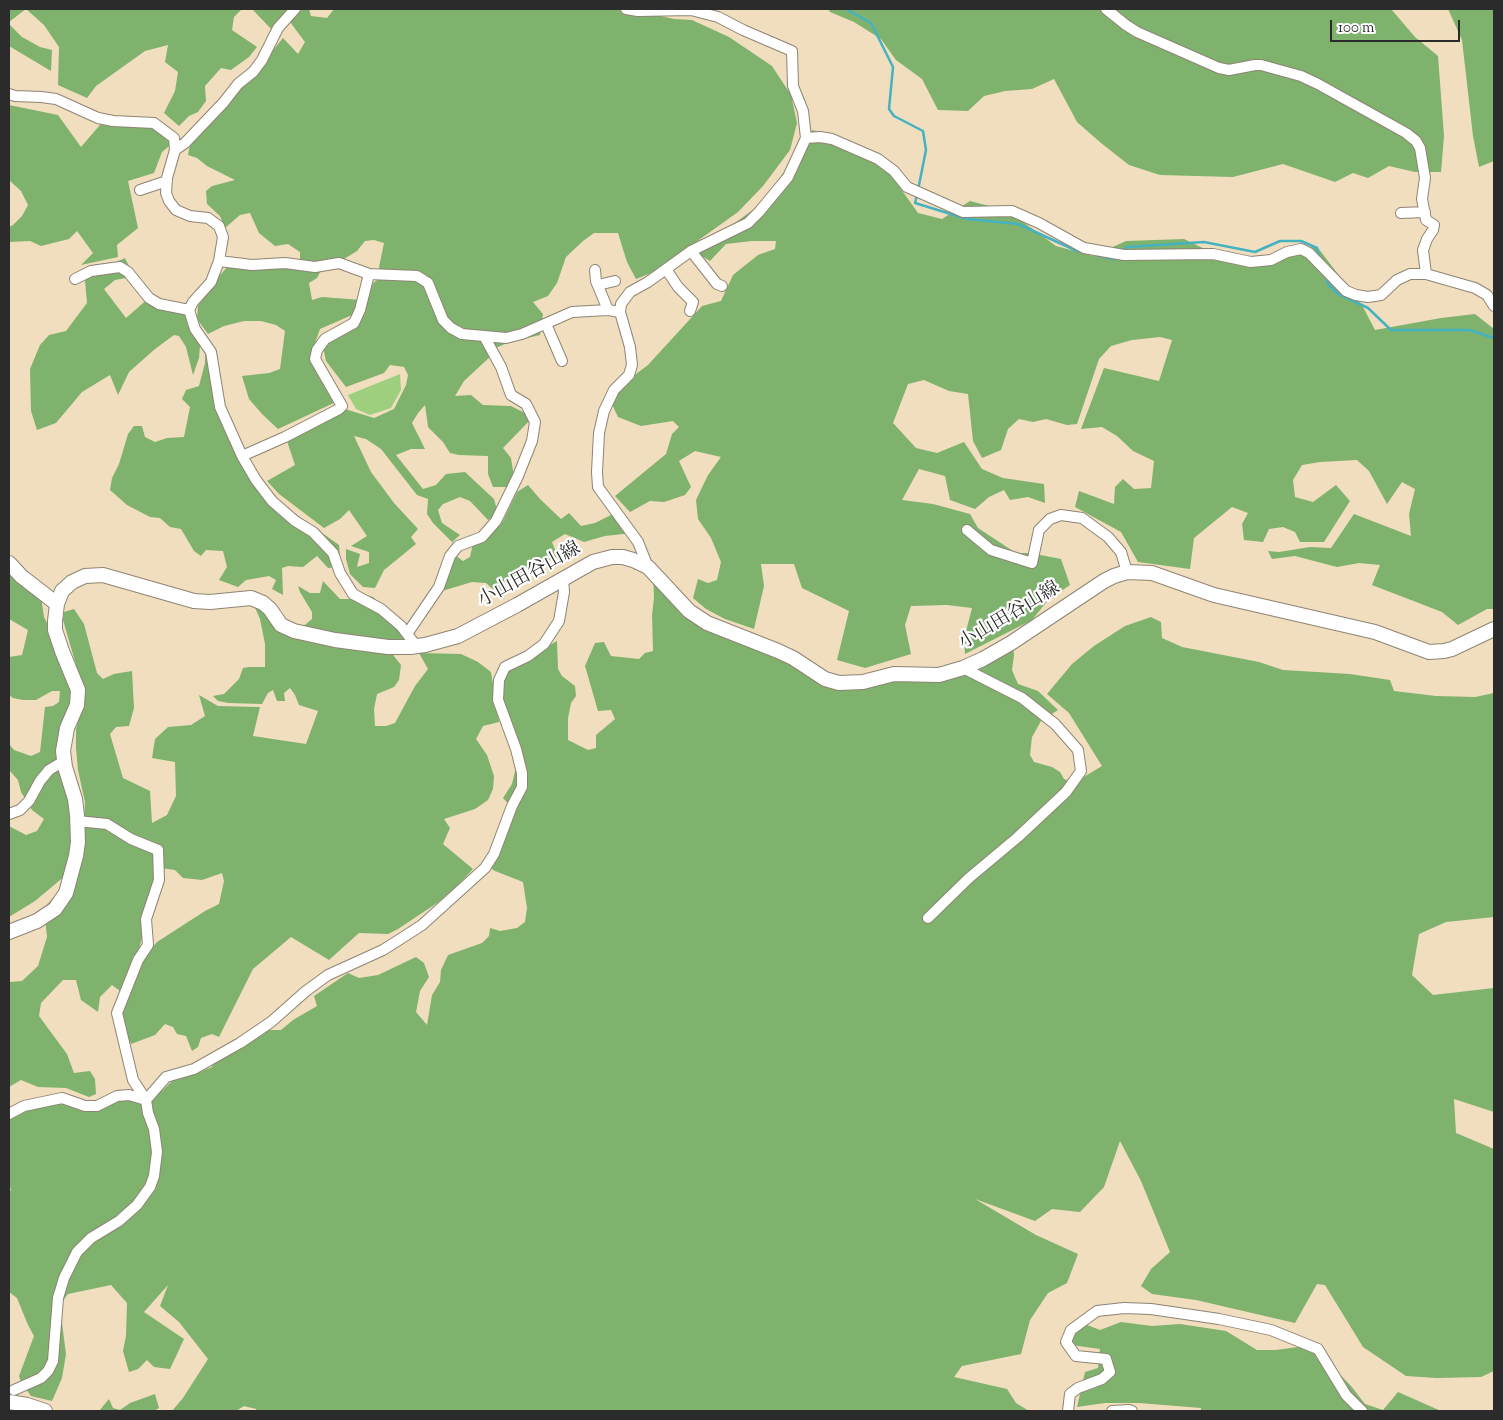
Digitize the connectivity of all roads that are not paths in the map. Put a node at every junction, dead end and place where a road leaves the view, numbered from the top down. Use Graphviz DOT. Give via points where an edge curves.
graph roads {
  1 [pos="295,9"];
  2 [pos="626,9"];
  3 [pos="1106,9"];
  4 [pos="9,94"];
  5 [pos="806,138"];
  6 [pos="175,150"];
  7 [pos="167,181"];
  8 [pos="140,190"];
  9 [pos="1425,212"];
  10 [pos="1401,213"];
  11 [pos="691,252"];
  12 [pos="219,261"];
  13 [pos="666,269"];
  14 [pos="595,270"];
  15 [pos="369,274"];
  16 [pos="1426,274"];
  17 [pos="75,279"];
  18 [pos="615,281"];
  19 [pos="598,284"];
  20 [pos="722,286"];
  21 [pos="1494,306"];
  22 [pos="189,310"];
  23 [pos="608,310"];
  24 [pos="690,311"];
  25 [pos="620,312"];
  26 [pos="546,324"];
  27 [pos="484,336"];
  28 [pos="562,362"];
  29 [pos="242,456"];
  30 [pos="967,530"];
  31 [pos="9,562"];
  32 [pos="648,567"];
  33 [pos="1127,572"];
  34 [pos="563,579"];
  35 [pos="56,604"];
  36 [pos="1494,629"];
  37 [pos="407,634"];
  38 [pos="417,647"];
  39 [pos="963,668"];
  40 [pos="64,761"];
  41 [pos="9,814"];
  42 [pos="78,820"];
  43 [pos="928,918"];
  44 [pos="9,932"];
  45 [pos="146,1100"];
  46 [pos="9,1114"];
  47 [pos="11,1394"];
  48 [pos="44,1411"];
  49 [pos="1068,1411"];
  50 [pos="1112,1411"];
  51 [pos="1132,1411"];
  52 [pos="1362,1411"];
  1 -- 6 [label="street" via="278,28 253,72"];
  2 -- 5 [label="street" via="690,10 718,17 792,51 793,86 803,111"];
  3 -- 9 [label="street" via="1137,32 1219,68 1229,70 1261,65 1301,76 1406,134 1420,148 1425,178 1422,199"];
  4 -- 6 [label="street" via="56,99 105,120 154,124 174,138"];
  5 -- 11 [label="street" via="788,176 748,223"];
  5 -- 16 [label="street" via="832,139 878,158 907,187 963,212 1012,211 1084,248 1124,255 1213,254 1251,262 1272,260 1301,249 1309,253 1346,291 1368,297 1381,295 1397,280 1410,274"];
  6 -- 7 [label="street"];
  7 -- 8 [label="street"];
  7 -- 12 [label="street" via="166,193 176,210 208,218 219,226 223,237"];
  9 -- 10 [label="street"];
  9 -- 16 [label="street" via="1426,220 1434,225 1423,250"];
  11 -- 13 [label="street"];
  11 -- 20 [label="street"];
  12 -- 15 [label="street" via="314,267 339,263"];
  12 -- 22 [label="street" via="211,282"];
  13 -- 24 [label="street" via="693,302"];
  13 -- 25 [label="street" via="630,292 621,304"];
  14 -- 19 [label="street"];
  15 -- 27 [label="street" via="417,276 428,283 443,320 450,328 462,334"];
  15 -- 29 [label="street" via="354,323 325,339 315,359 342,406"];
  16 -- 21 [label="street" via="1475,288"];
  17 -- 22 [label="street" via="91,271 120,267 158,304"];
  18 -- 19 [label="street"];
  19 -- 23 [label="street"];
  22 -- 29 [label="street" via="195,329 211,352 220,407"];
  23 -- 25 [label="street"];
  23 -- 26 [label="street" via="572,312"];
  25 -- 32 [label="street" via="632,365 604,411 599,433 598,487 638,542"];
  26 -- 27 [label="street" via="506,338"];
  26 -- 28 [label="street"];
  27 -- 37 [label="street" via="501,367 510,395 526,404 535,422 532,441 496,521 482,537 458,546 450,556 439,587"];
  29 -- 37 [label="street" via="272,501 313,532 333,553 353,594 382,610"];
  30 -- 33 [label="street" via="992,550 1032,563 1039,530 1050,519 1061,515 1082,518 1108,537 1121,552"];
  31 -- 35 [label="main road"];
  32 -- 34 [label="main road, 小山田谷山線" via="623,557 612,557 594,562"];
  32 -- 39 [label="main road, 小山田谷山線" via="690,611 707,623 778,651 832,682 863,682 894,674 940,675"];
  33 -- 36 [label="main road, 小山田谷山線" via="1152,573 1214,595 1375,632 1429,652 1452,649"];
  33 -- 39 [label="main road, 小山田谷山線" via="1104,580 1011,643"];
  34 -- 38 [label="main road, 小山田谷山線" via="458,636"];
  34 -- 45 [label="street" via="559,621 544,644 505,667 499,680 498,700 516,749 522,787 485,868 422,925 383,950 328,975 240,1043 194,1070 166,1077"];
  35 -- 38 [label="main road, 小山田谷山線" via="62,591 72,582 85,576 103,575 194,601 250,598 270,609 281,625 294,632 388,647"];
  35 -- 40 [label="main road" via="55,630 78,690 77,705 64,737"];
  37 -- 38 [label="street"];
  39 -- 43 [label="street" via="1022,698 1055,724 1078,750 1081,771 1066,792"];
  40 -- 41 [label="street" via="49,770 20,810"];
  40 -- 42 [label="main road"];
  42 -- 44 [label="main road" via="76,856 61,901 37,921"];
  42 -- 45 [label="street" via="107,824 158,850 159,880 146,919 148,945 138,960 117,1013 133,1080"];
  45 -- 46 [label="street" via="129,1095 117,1096 98,1106 85,1106 62,1098 24,1106"];
  45 -- 47 [label="street" via="157,1152 150,1187 137,1205 91,1238 78,1252 58,1298 53,1361 41,1378"];
  47 -- 48 [label="main road"];
  49 -- 52 [label="street" via="1070,1394 1110,1372 1106,1359 1076,1356 1066,1342 1071,1330 1097,1311 1124,1308 1219,1319 1271,1330 1318,1349 1346,1395"];
  50 -- 51 [label="street"];
}
